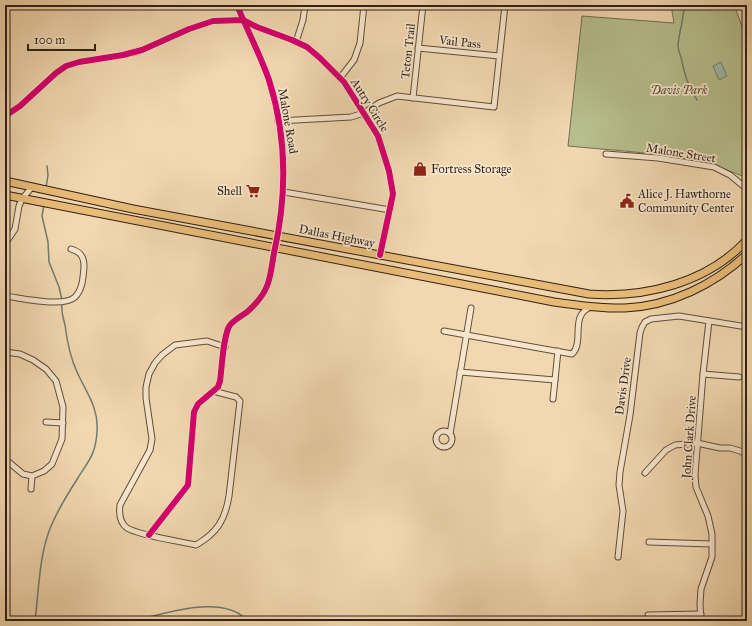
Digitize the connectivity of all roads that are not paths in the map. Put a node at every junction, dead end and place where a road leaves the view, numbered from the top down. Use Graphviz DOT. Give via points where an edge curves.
graph roads {
  1 [pos="237,5"];
  2 [pos="305,5"];
  3 [pos="364,5"];
  4 [pos="423,5"];
  5 [pos="505,5"];
  6 [pos="243,20"];
  7 [pos="296,42"];
  8 [pos="418,48"];
  9 [pos="500,56"];
  10 [pos="340,78"];
  11 [pos="413,98"];
  12 [pos="364,112"];
  13 [pos="5,116"];
  14 [pos="278,121"];
  15 [pos="606,154"];
  16 [pos="5,181"];
  17 [pos="32,187"];
  18 [pos="747,189"];
  19 [pos="284,192"];
  20 [pos="5,195"];
  21 [pos="22,199"];
  22 [pos="390,210"];
  23 [pos="278,235"];
  24 [pos="747,240"];
  25 [pos="5,244"];
  26 [pos="276,247"];
  27 [pos="71,249"];
  28 [pos="747,254"];
  29 [pos="380,255"];
  30 [pos="5,296"];
  31 [pos="572,304"];
  32 [pos="591,307"];
  33 [pos="471,308"];
  34 [pos="580,315"];
  35 [pos="709,321"];
  36 [pos="747,327"];
  37 [pos="444,331"];
  38 [pos="466,334"];
  39 [pos="225,347"];
  40 [pos="5,352"];
  41 [pos="558,352"];
  42 [pos="460,372"];
  43 [pos="703,374"];
  44 [pos="739,377"];
  45 [pos="555,380"];
  46 [pos="213,391"];
  47 [pos="553,399"];
  48 [pos="46,422"];
  49 [pos="63,423"];
  50 [pos="450,434"];
  51 [pos="697,442"];
  52 [pos="747,456"];
  53 [pos="5,459"];
  54 [pos="646,473"];
  55 [pos="32,476"];
  56 [pos="31,489"];
  57 [pos="149,535"];
  58 [pos="649,542"];
  59 [pos="712,544"];
  60 [pos="618,557"];
  61 [pos="701,614"];
  62 [pos="648,615"];
  63 [pos="701,621"];
  1 -- 6 [label="street, Malone Road"];
  2 -- 7 [label="street"];
  3 -- 10 [label="street" via="360,43 354,60"];
  4 -- 8 [label="street, Teton Trail"];
  5 -- 9 [label="street"];
  6 -- 7 [label="street, Autry Circle"];
  6 -- 13 [label="street, Autry Circle" via="213,21 142,50 66,66"];
  6 -- 14 [label="street, Malone Road" via="269,80"];
  7 -- 10 [label="street, Autry Circle" via="307,47"];
  8 -- 9 [label="street, Vail Pass"];
  8 -- 11 [label="street, Teton Trail"];
  9 -- 11 [label="street" via="494,107"];
  10 -- 12 [label="street, Autry Circle"];
  11 -- 12 [label="street" via="397,96"];
  12 -- 14 [label="street" via="351,117"];
  12 -- 22 [label="street, Autry Circle" via="378,136 389,171 393,194"];
  14 -- 19 [label="street, Malone Road" via="284,163"];
  15 -- 18 [label="street, Malone Street" via="658,158 714,167 727,173"];
  16 -- 17 [label="main road, Dallas Highway"];
  17 -- 21 [label="street"];
  17 -- 23 [label="main road, Dallas Highway" via="133,209"];
  19 -- 22 [label="street"];
  19 -- 23 [label="street, Malone Road"];
  20 -- 21 [label="main road, Dallas Highway"];
  21 -- 25 [label="street" via="15,229"];
  21 -- 26 [label="main road, Dallas Highway"];
  22 -- 29 [label="street, Autry Circle"];
  23 -- 26 [label="street, Malone Road"];
  23 -- 29 [label="main road, Dallas Highway"];
  24 -- 29 [label="main road, Dallas Highway" via="713,267 679,284 648,292 610,295 572,292"];
  26 -- 31 [label="main road, Dallas Highway"];
  26 -- 39 [label="street, Malone Road" via="264,293 231,324 227,331"];
  27 -- 30 [label="street" via="79,252 84,265 81,289 75,297 67,302 53,302"];
  28 -- 32 [label="main road, Dallas Highway" via="702,287 671,299 626,308"];
  31 -- 32 [label="main road, Dallas Highway"];
  31 -- 34 [label="street"];
  32 -- 34 [label="street"];
  33 -- 38 [label="street"];
  34 -- 41 [label="street" via="574,353"];
  35 -- 36 [label="street, Davis Drive"];
  35 -- 43 [label="street, John Clark Drive"];
  35 -- 60 [label="street, Davis Drive" via="675,316 651,319 642,327 620,472 623,511"];
  37 -- 38 [label="street"];
  38 -- 41 [label="street"];
  38 -- 42 [label="street"];
  39 -- 46 [label="street, Malone Road" via="220,381"];
  39 -- 57 [label="street" via="207,340 175,345 162,355 149,374 146,398 152,439 150,450 120,505 119,513 127,528"];
  40 -- 49 [label="street" via="20,354 33,360 46,369 56,381 63,407"];
  41 -- 45 [label="street"];
  42 -- 45 [label="street"];
  42 -- 50 [label="street"];
  43 -- 44 [label="street"];
  43 -- 51 [label="street, John Clark Drive"];
  45 -- 47 [label="street"];
  46 -- 57 [label="street" via="198,404 194,412 188,485"];
  46 -- 57 [label="street" via="240,401 226,512 215,530 196,545"];
  48 -- 49 [label="street"];
  49 -- 55 [label="street" via="62,440 52,464"];
  51 -- 52 [label="street" via="730,448"];
  51 -- 54 [label="street" via="675,445 666,450"];
  51 -- 59 [label="street, John Clark Drive" via="696,488 708,516"];
  53 -- 55 [label="street" via="23,474"];
  55 -- 56 [label="street"];
  58 -- 59 [label="street"];
  59 -- 61 [label="street, John Clark Drive" via="712,557 700,589"];
  61 -- 62 [label="street"];
  61 -- 63 [label="street, John Clark Drive"];
}
